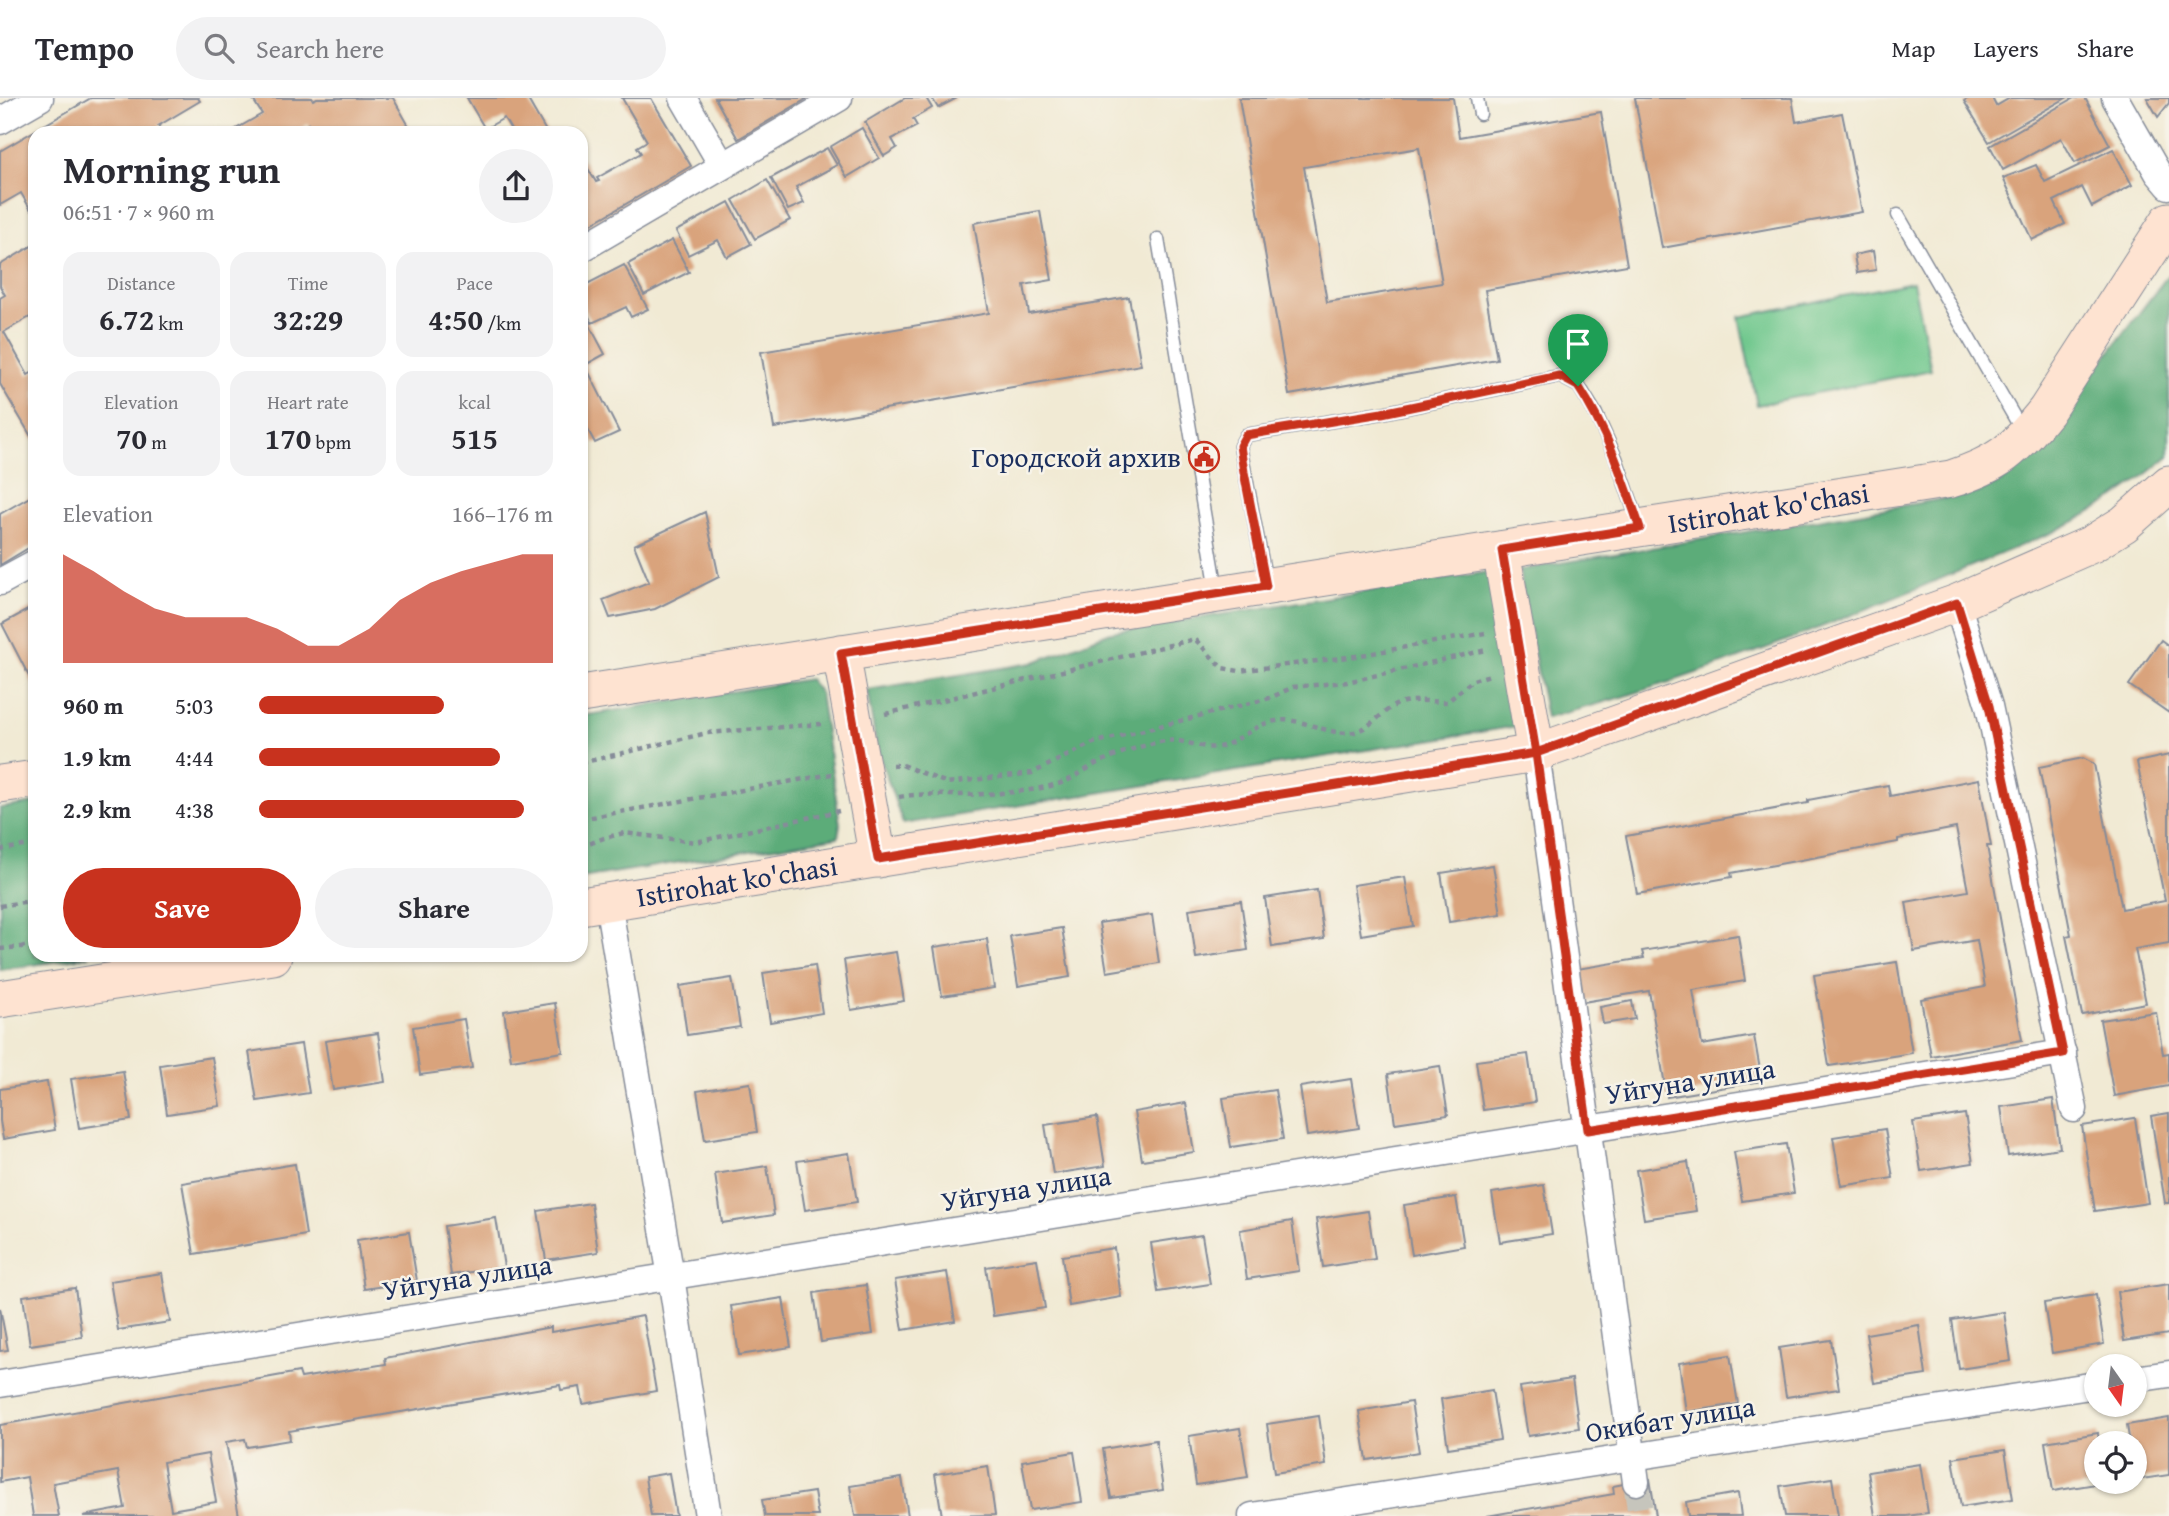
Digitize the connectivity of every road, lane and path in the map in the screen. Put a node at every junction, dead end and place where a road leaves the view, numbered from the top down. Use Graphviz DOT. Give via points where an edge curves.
graph roads {
  1 [pos="40,98"];
  2 [pos="683,98"];
  3 [pos="839,98"];
  4 [pos="1477,98"];
  5 [pos="2115,98"];
  6 [pos="1480,114"];
  7 [pos="0,121"];
  8 [pos="722,165"];
  9 [pos="2169,186"];
  10 [pos="1898,215"];
  11 [pos="2169,221"];
  12 [pos="1158,239"];
  13 [pos="588,245"];
  14 [pos="2026,437"];
  15 [pos="2169,484"];
  16 [pos="1640,528"];
  17 [pos="1502,550"];
  18 [pos="28,567"];
  19 [pos="0,582"];
  20 [pos="1266,586"];
  21 [pos="1218,594"];
  22 [pos="1957,603"];
  23 [pos="1487,632"];
  24 [pos="1491,649"];
  25 [pos="841,653"];
  26 [pos="1496,674"];
  27 [pos="588,693"];
  28 [pos="853,720"];
  29 [pos="1536,753"];
  30 [pos="588,761"];
  31 [pos="882,764"];
  32 [pos="838,774"];
  33 [pos="28,780"];
  34 [pos="0,785"];
  35 [pos="868,804"];
  36 [pos="588,818"];
  37 [pos="588,844"];
  38 [pos="28,845"];
  39 [pos="0,850"];
  40 [pos="878,859"];
  41 [pos="28,901"];
  42 [pos="595,904"];
  43 [pos="0,906"];
  44 [pos="28,945"];
  45 [pos="0,949"];
  46 [pos="235,962"];
  47 [pos="0,999"];
  48 [pos="2063,1053"];
  49 [pos="2074,1109"];
  50 [pos="1588,1130"];
  51 [pos="671,1277"];
  52 [pos="2169,1374"];
  53 [pos="2147,1377"];
  54 [pos="0,1384"];
  55 [pos="2084,1387"];
  56 [pos="1634,1469"];
  57 [pos="708,1516"];
  58 [pos="1252,1516"];
  1 -- 7 [label="street"];
  2 -- 8 [label="street"];
  3 -- 8 [label="street"];
  4 -- 6 [label="lane"];
  5 -- 9 [label="street"];
  8 -- 13 [label="street"];
  10 -- 14 [label="lane"];
  11 -- 14 [label="main road, Istirohat ko'chasi"];
  12 -- 21 [label="lane"];
  14 -- 16 [label="main road, Istirohat ko'chasi" via="2001,459 1951,479"];
  15 -- 22 [label="main road, Istirohat ko'chasi" via="2124,524 2092,544"];
  16 -- 17 [label="main road, Istirohat ko'chasi"];
  16 -- 20 [label="lane" via="1597,414 1578,386 1559,376 1382,413 1246,435 1240,446"];
  17 -- 20 [label="main road, Istirohat ko'chasi"];
  17 -- 29 [label="main road"];
  18 -- 19 [label="street"];
  20 -- 21 [label="main road, Istirohat ko'chasi"];
  21 -- 25 [label="main road, Istirohat ko'chasi"];
  22 -- 29 [label="main road, Istirohat ko'chasi"];
  22 -- 48 [label="street" via="1989,706"];
  23 -- 28 [label="path" via="1239,671 1222,668 1195,639"];
  24 -- 31 [label="path" via="1347,682 1293,687 1270,698 1093,743 1032,774 947,783 902,765"];
  25 -- 27 [label="main road, Istirohat ko'chasi"];
  25 -- 28 [label="main road"];
  26 -- 35 [label="path" via="1473,680 1447,702 1404,702 1352,732 1276,720 1211,749 1166,741 1101,761 1060,784 957,795 917,793"];
  28 -- 30 [label="path" via="707,733"];
  28 -- 35 [label="main road"];
  29 -- 40 [label="main road, Istirohat ko'chasi"];
  29 -- 50 [label="street"];
  32 -- 36 [label="path"];
  33 -- 34 [label="main road"];
  35 -- 37 [label="path" via="696,842 624,833"];
  35 -- 40 [label="main road"];
  38 -- 39 [label="path"];
  40 -- 42 [label="main road, Istirohat ko'chasi"];
  41 -- 43 [label="path"];
  42 -- 51 [label="street"];
  44 -- 45 [label="path"];
  46 -- 47 [label="main road"];
  48 -- 49 [label="street"];
  48 -- 50 [label="street, Уйгуна улица"];
  50 -- 51 [label="street, Уйгуна улица"];
  50 -- 56 [label="street"];
  51 -- 54 [label="street, Уйгуна улица"];
  51 -- 57 [label="street"];
  52 -- 53 [label="street"];
  55 -- 56 [label="street, Окибат улица"];
  56 -- 58 [label="street, Окибат улица"];
}
